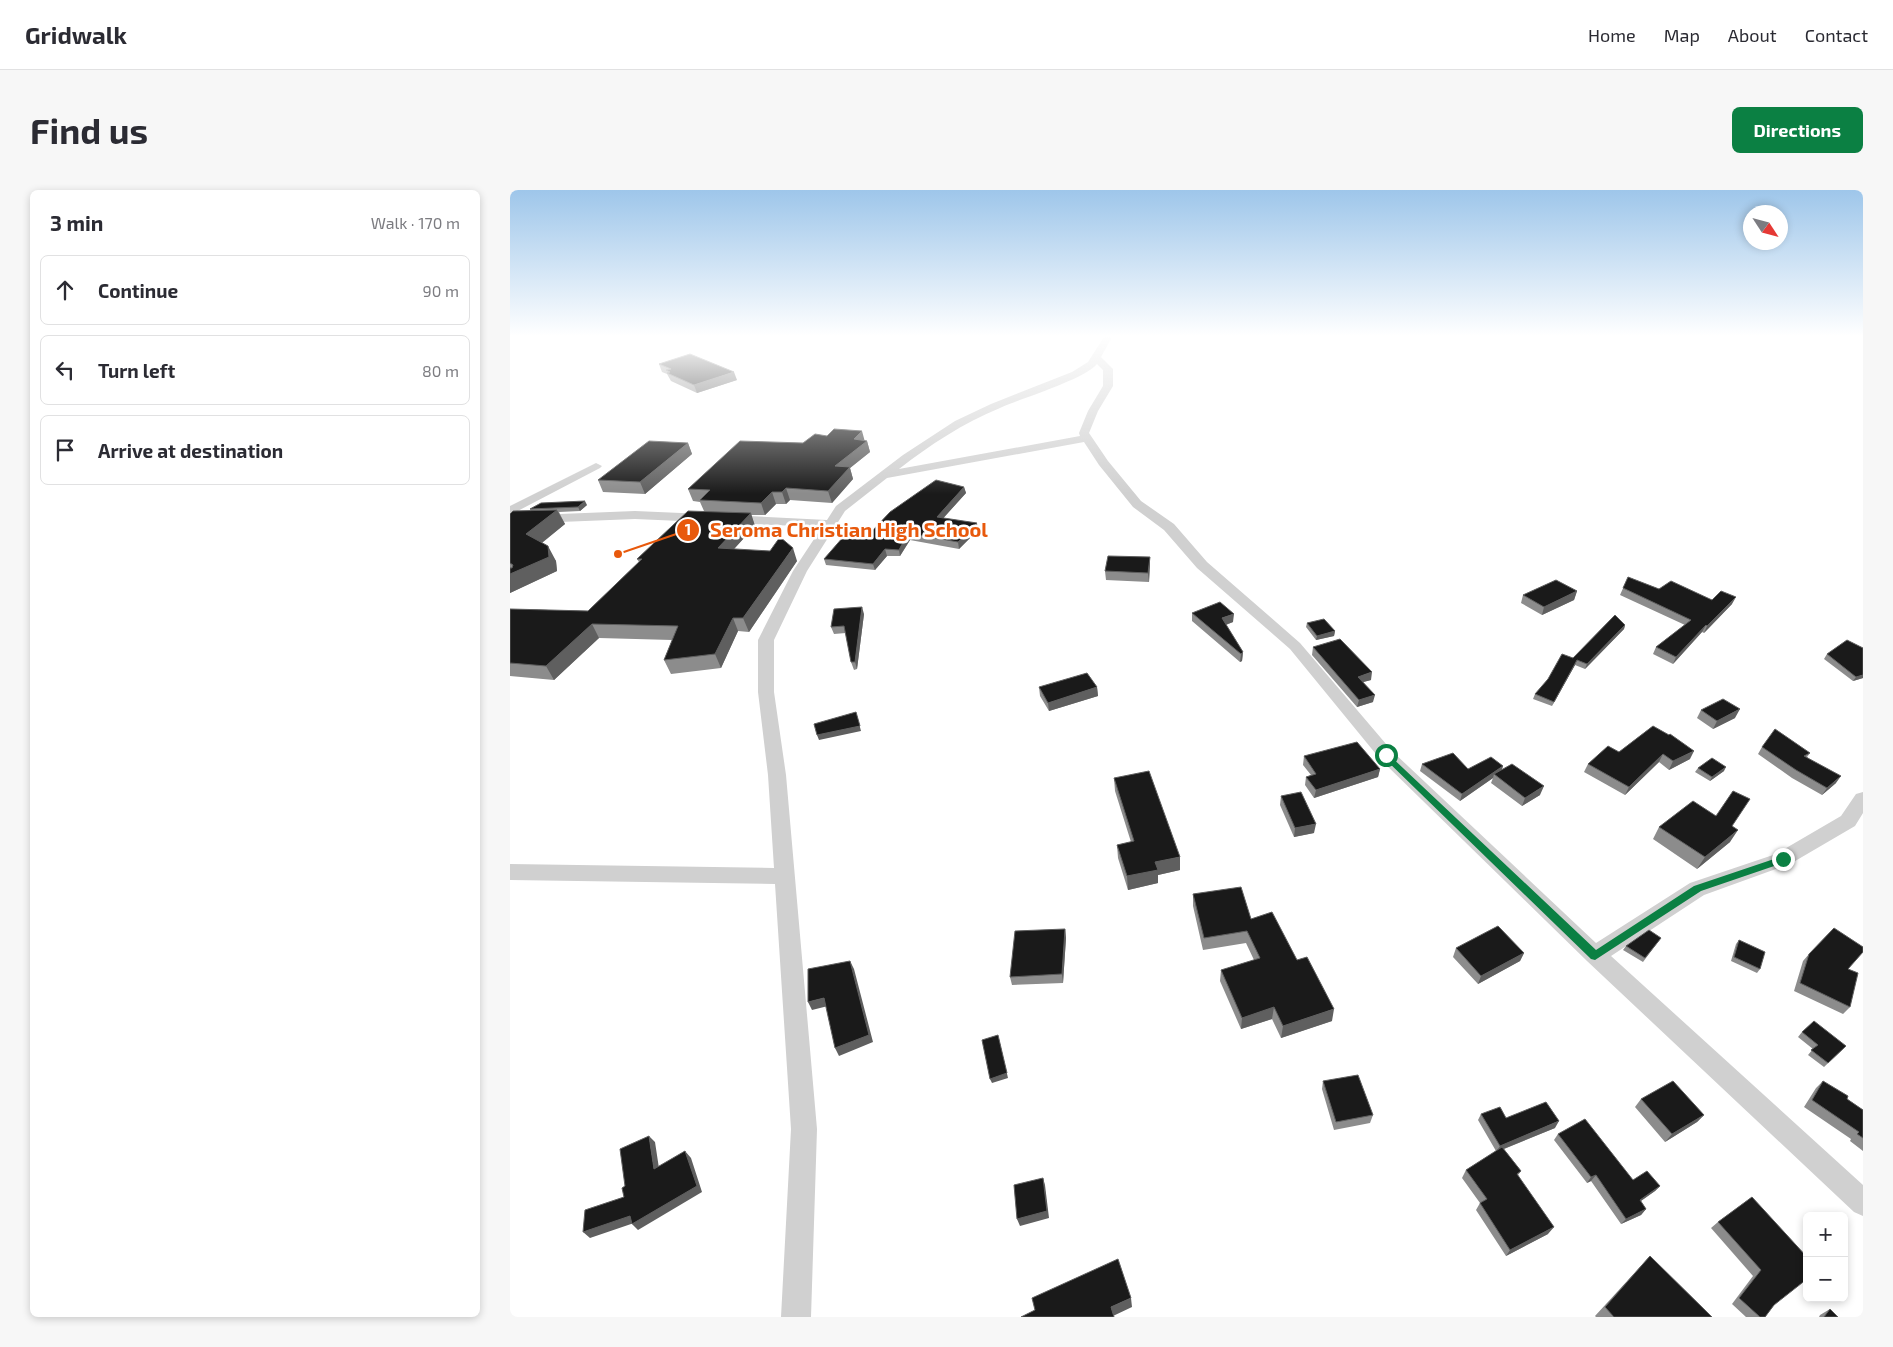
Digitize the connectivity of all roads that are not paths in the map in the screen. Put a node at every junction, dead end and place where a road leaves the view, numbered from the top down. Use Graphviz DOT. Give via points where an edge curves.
graph roads {
  1 [pos="1037,390"];
  2 [pos="1106,390"];
  3 [pos="1087,438"];
  4 [pos="596,466"];
  5 [pos="880,476"];
  6 [pos="510,511"];
  7 [pos="510,520"];
  8 [pos="830,524"];
  9 [pos="1863,799"];
  10 [pos="510,872"];
  11 [pos="785,876"];
  12 [pos="1595,956"];
  13 [pos="1863,1203"];
  14 [pos="796,1317"];
  1 -- 5 [label="street" via="960,424"];
  2 -- 3 [label="street" via="1084,433"];
  3 -- 5 [label="street"];
  3 -- 12 [label="street" via="1137,504 1168,527 1202,565 1295,646 1386,755"];
  4 -- 6 [label="street"];
  5 -- 8 [label="street" via="840,509"];
  7 -- 8 [label="street" via="635,515"];
  8 -- 11 [label="street" via="800,571 766,640 766,692 778,775"];
  9 -- 12 [label="street" via="1848,821 1783,859 1698,888"];
  10 -- 11 [label="street"];
  11 -- 14 [label="street" via="804,1129"];
  12 -- 13 [label="street"];
}
